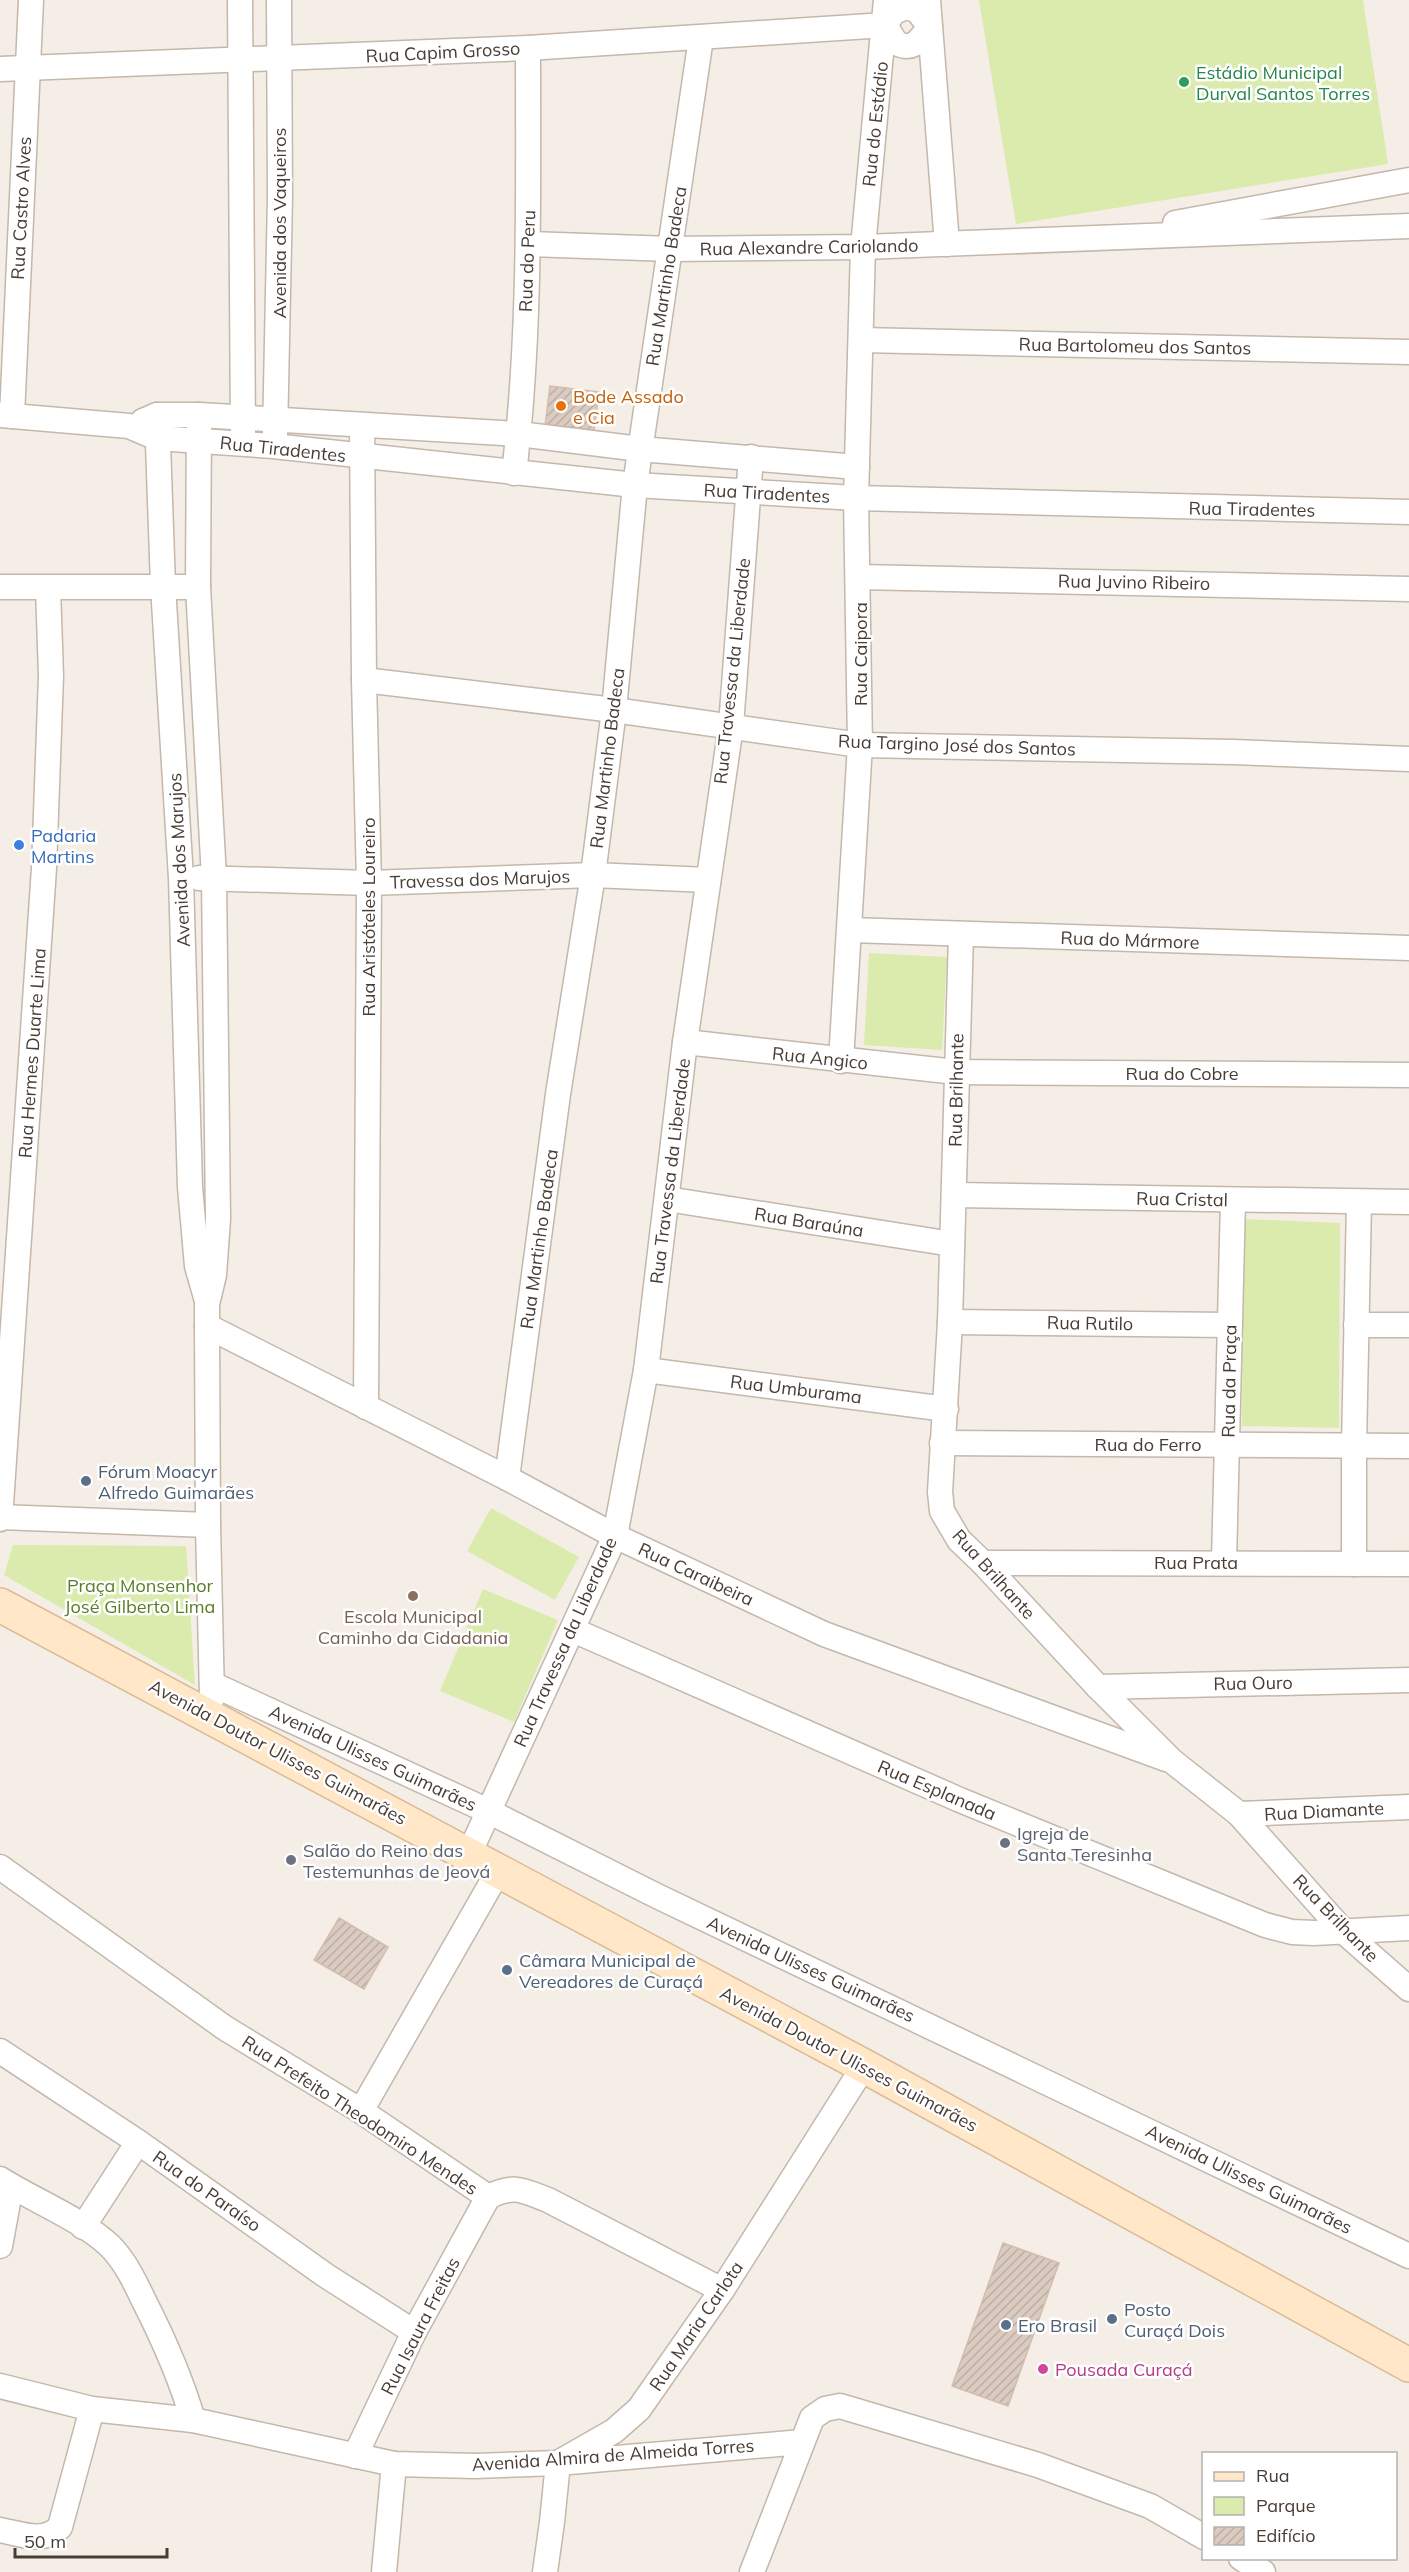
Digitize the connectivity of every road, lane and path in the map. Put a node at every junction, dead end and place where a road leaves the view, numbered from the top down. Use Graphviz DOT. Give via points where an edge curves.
graph roads {
  1 [pos="31,0"];
  2 [pos="240,0"];
  3 [pos="279,0"];
  4 [pos="886,0"];
  5 [pos="928,0"];
  6 [pos="885,26"];
  7 [pos="930,27"];
  8 [pos="701,38"];
  9 [pos="528,48"];
  10 [pos="240,59"];
  11 [pos="279,60"];
  12 [pos="27,68"];
  13 [pos="0,69"];
  14 [pos="1409,180"];
  15 [pos="1409,226"];
  16 [pos="1089,238"];
  17 [pos="529,244"];
  18 [pos="946,244"];
  19 [pos="863,247"];
  20 [pos="671,249"];
  21 [pos="861,340"];
  22 [pos="1409,352"];
  23 [pos="6,415"];
  24 [pos="199,415"];
  25 [pos="244,417"];
  26 [pos="277,419"];
  27 [pos="363,426"];
  28 [pos="157,427"];
  29 [pos="519,434"];
  30 [pos="198,441"];
  31 [pos="242,444"];
  32 [pos="273,446"];
  33 [pos="640,449"];
  34 [pos="751,457"];
  35 [pos="362,458"];
  36 [pos="857,467"];
  37 [pos="514,473"];
  38 [pos="635,485"];
  39 [pos="748,492"];
  40 [pos="856,498"];
  41 [pos="1409,512"];
  42 [pos="859,577"];
  43 [pos="163,586"];
  44 [pos="198,586"];
  45 [pos="0,587"];
  46 [pos="48,588"];
  47 [pos="1409,589"];
  48 [pos="364,680"];
  49 [pos="614,710"];
  50 [pos="730,726"];
  51 [pos="860,745"];
  52 [pos="1409,759"];
  53 [pos="592,875"];
  54 [pos="181,878"];
  55 [pos="214,878"];
  56 [pos="708,880"];
  57 [pos="369,883"];
  58 [pos="850,930"];
  59 [pos="961,935"];
  60 [pos="1409,948"];
  61 [pos="686,1042"];
  62 [pos="841,1061"];
  63 [pos="956,1072"];
  64 [pos="1409,1075"];
  65 [pos="955,1195"];
  66 [pos="667,1199"];
  67 [pos="1233,1200"];
  68 [pos="1359,1202"];
  69 [pos="1409,1202"];
  70 [pos="952,1244"];
  71 [pos="207,1315"];
  72 [pos="950,1322"];
  73 [pos="1356,1324"];
  74 [pos="1230,1325"];
  75 [pos="1409,1325"];
  76 [pos="646,1370"];
  77 [pos="366,1407"];
  78 [pos="946,1409"];
  79 [pos="942,1443"];
  80 [pos="1229,1445"];
  81 [pos="1354,1446"];
  82 [pos="1409,1446"];
  83 [pos="507,1478"];
  84 [pos="0,1518"];
  85 [pos="208,1525"];
  86 [pos="615,1536"];
  87 [pos="1224,1562"];
  88 [pos="982,1563"];
  89 [pos="1354,1564"];
  90 [pos="1409,1564"];
  91 [pos="0,1605"];
  92 [pos="573,1630"];
  93 [pos="1409,1680"];
  94 [pos="212,1684"];
  95 [pos="1098,1687"];
  96 [pos="213,1718"];
  97 [pos="1172,1761"];
  98 [pos="1409,1807"];
  99 [pos="488,1811"];
  100 [pos="1239,1814"];
  101 [pos="469,1854"];
  102 [pos="0,1867"];
  103 [pos="499,1870"];
  104 [pos="1409,1928"];
  105 [pos="1343,1931"];
  106 [pos="1409,1989"];
  107 [pos="0,2051"];
  108 [pos="864,2066"];
  109 [pos="361,2110"];
  110 [pos="138,2142"];
  111 [pos="6,2182"];
  112 [pos="488,2197"];
  113 [pos="83,2227"];
  114 [pos="0,2246"];
  115 [pos="1409,2256"];
  116 [pos="722,2290"];
  117 [pos="414,2332"];
  118 [pos="1409,2364"];
  119 [pos="0,2386"];
  120 [pos="92,2409"];
  121 [pos="193,2420"];
  122 [pos="802,2442"];
  123 [pos="355,2456"];
  124 [pos="558,2463"];
  125 [pos="394,2464"];
  126 [pos="0,2530"];
  127 [pos="1202,2536"];
  128 [pos="1243,2560"];
  129 [pos="384,2572"];
  130 [pos="545,2572"];
  131 [pos="752,2572"];
  132 [pos="1263,2572"];
  1 -- 12 [label="street, Rua Castro Alves"];
  2 -- 10 [label="street, Avenida dos Vaqueiros"];
  3 -- 11 [label="street, Avenida dos Vaqueiros"];
  4 -- 6 [label="street, Rua do Estádio"];
  5 -- 7 [label="street"];
  6 -- 7 [label="street" via="893,13 904,7 917,10"];
  6 -- 8 [label="street, Rua Capim Grosso"];
  6 -- 19 [label="street, Rua do Estádio"];
  7 -- 18 [label="street"];
  8 -- 9 [label="street, Rua Capim Grosso"];
  8 -- 20 [label="street, Rua Martinho Badeca"];
  9 -- 11 [label="street, Rua Capim Grosso"];
  9 -- 17 [label="street, Rua do Peru"];
  10 -- 11 [label="street, Rua Capim Grosso"];
  10 -- 12 [label="street, Rua Capim Grosso"];
  10 -- 25 [label="street, Avenida dos Vaqueiros"];
  11 -- 26 [label="street, Avenida dos Vaqueiros"];
  12 -- 13 [label="street, Rua Capim Grosso"];
  12 -- 23 [label="street, Rua Castro Alves"];
  14 -- 16 [label="street, Rua Alexandre Cariolando"];
  15 -- 16 [label="street, Rua Alexandre Cariolando"];
  16 -- 18 [label="street, Rua Alexandre Cariolando"];
  17 -- 20 [label="street, Rua Alexandre Cariolando"];
  17 -- 29 [label="street, Rua do Peru"];
  18 -- 19 [label="street, Rua Alexandre Cariolando"];
  19 -- 20 [label="street, Rua Alexandre Cariolando"];
  19 -- 21 [label="street, Rua Caipora"];
  20 -- 33 [label="street, Rua Martinho Badeca"];
  21 -- 22 [label="street, Rua Bartolomeu dos Santos"];
  21 -- 36 [label="street, Rua Caipora"];
  23 -- 28 [label="street, Rua Tiradentes"];
  24 -- 25 [label="street, Rua Tiradentes"];
  24 -- 28 [label="street, Rua Tiradentes"];
  24 -- 30 [label="street, Avenida dos Marujos"];
  25 -- 26 [label="street, Rua Tiradentes"];
  25 -- 31 [label="street, Avenida dos Vaqueiros"];
  26 -- 27 [label="street, Rua Tiradentes"];
  26 -- 32 [label="street, Avenida dos Vaqueiros"];
  27 -- 29 [label="street, Rua Tiradentes"];
  27 -- 35 [label="street, Rua Aristóteles Loureiro"];
  28 -- 30 [label="street, Rua Tiradentes"];
  28 -- 43 [label="street, Avenida dos Marujos"];
  29 -- 33 [label="street, Rua Tiradentes"];
  29 -- 37 [label="street, Rua do Peru"];
  30 -- 31 [label="street, Rua Tiradentes"];
  30 -- 44 [label="street, Avenida dos Marujos"];
  31 -- 32 [label="street, Rua Tiradentes"];
  32 -- 35 [label="street, Rua Tiradentes"];
  33 -- 34 [label="street, Rua Tiradentes"];
  33 -- 38 [label="street, Rua Martinho Badeca"];
  34 -- 36 [label="street, Rua Tiradentes"];
  34 -- 39 [label="street, Rua Travessa da Liberdade"];
  35 -- 37 [label="street, Rua Tiradentes"];
  35 -- 48 [label="street, Rua Aristóteles Loureiro"];
  36 -- 40 [label="street, Rua Caipora"];
  37 -- 38 [label="street, Rua Tiradentes"];
  38 -- 39 [label="street, Rua Tiradentes"];
  38 -- 49 [label="street, Rua Martinho Badeca"];
  39 -- 40 [label="street, Rua Tiradentes"];
  39 -- 50 [label="street, Rua Travessa da Liberdade"];
  40 -- 41 [label="street, Rua Tiradentes"];
  40 -- 42 [label="street, Rua Caipora"];
  42 -- 47 [label="street, Rua Juvino Ribeiro"];
  42 -- 51 [label="street, Rua Caipora"];
  43 -- 44 [label="street"];
  43 -- 46 [label="street"];
  43 -- 54 [label="street, Avenida dos Marujos"];
  44 -- 55 [label="street, Avenida dos Marujos"];
  45 -- 46 [label="street"];
  46 -- 84 [label="street, Rua Hermes Duarte Lima" via="51,676 44,868"];
  48 -- 49 [label="street, Rua Targino José dos Santos"];
  48 -- 57 [label="street, Rua Aristóteles Loureiro"];
  49 -- 50 [label="street, Rua Targino José dos Santos"];
  49 -- 53 [label="street, Rua Martinho Badeca"];
  50 -- 51 [label="street, Rua Targino José dos Santos"];
  50 -- 56 [label="street, Rua Travessa da Liberdade"];
  51 -- 52 [label="street, Rua Targino José dos Santos"];
  51 -- 58 [label="street, Rua Caipora"];
  53 -- 56 [label="street, Travessa dos Marujos"];
  53 -- 57 [label="street, Travessa dos Marujos"];
  53 -- 83 [label="street, Rua Martinho Badeca"];
  54 -- 55 [label="street, Travessa dos Marujos"];
  54 -- 71 [label="street, Avenida dos Marujos" via="193,1240"];
  55 -- 57 [label="street, Travessa dos Marujos"];
  55 -- 71 [label="street, Avenida dos Marujos" via="218,1219"];
  56 -- 61 [label="street, Rua Travessa da Liberdade"];
  57 -- 77 [label="street, Rua Aristóteles Loureiro"];
  58 -- 59 [label="street, Rua do Mármore"];
  58 -- 62 [label="street, Rua Caipora"];
  59 -- 60 [label="street, Rua do Mármore"];
  59 -- 63 [label="street, Rua Brilhante"];
  61 -- 62 [label="street, Rua Angico"];
  61 -- 66 [label="street, Rua Travessa da Liberdade"];
  62 -- 63 [label="street, Rua Angico"];
  63 -- 64 [label="street, Rua do Cobre"];
  63 -- 65 [label="street, Rua Brilhante"];
  65 -- 67 [label="street, Rua Cristal"];
  65 -- 70 [label="street, Rua Brilhante"];
  66 -- 70 [label="street, Rua Baraúna"];
  66 -- 76 [label="street, Rua Travessa da Liberdade"];
  67 -- 68 [label="street, Rua Cristal"];
  67 -- 74 [label="street, Rua da Praça"];
  68 -- 69 [label="street, Rua Cristal"];
  68 -- 73 [label="street"];
  70 -- 72 [label="street, Rua Brilhante"];
  71 -- 77 [label="street, Rua Caraibeira"];
  71 -- 85 [label="street, Avenida dos Marujos"];
  72 -- 74 [label="street, Rua Rutilo"];
  72 -- 78 [label="street, Rua Brilhante"];
  73 -- 75 [label="street"];
  73 -- 81 [label="street"];
  74 -- 80 [label="street, Rua da Praça"];
  76 -- 78 [label="street, Rua Umburama"];
  76 -- 86 [label="street, Rua Travessa da Liberdade"];
  77 -- 83 [label="street, Rua Caraibeira"];
  78 -- 79 [label="street, Rua Brilhante"];
  79 -- 80 [label="street, Rua do Ferro"];
  79 -- 88 [label="street, Rua Brilhante" via="942,1511 958,1540"];
  80 -- 81 [label="street, Rua do Ferro"];
  80 -- 87 [label="street, Rua da Praça"];
  81 -- 82 [label="street, Rua do Ferro"];
  81 -- 89 [label="street"];
  83 -- 86 [label="street, Rua Caraibeira"];
  84 -- 85 [label="street"];
  85 -- 94 [label="street, Avenida dos Marujos"];
  86 -- 92 [label="street, Rua Travessa da Liberdade"];
  86 -- 97 [label="street, Rua Caraibeira" via="824,1634"];
  87 -- 88 [label="street, Rua Prata"];
  87 -- 89 [label="street, Rua Prata"];
  88 -- 95 [label="street, Rua Brilhante"];
  89 -- 90 [label="street, Rua Prata"];
  91 -- 96 [label="main road, Avenida Doutor Ulisses Guimarães"];
  92 -- 99 [label="street, Rua Travessa da Liberdade"];
  92 -- 105 [label="street, Rua Esplanada" via="960,1800 1265,1925 1293,1932"];
  93 -- 95 [label="street, Rua Ouro"];
  94 -- 96 [label="street, Avenida dos Marujos"];
  94 -- 99 [label="street, Avenida Ulisses Guimarães"];
  95 -- 97 [label="street, Rua Brilhante"];
  96 -- 101 [label="main road, Avenida Doutor Ulisses Guimarães"];
  97 -- 100 [label="street, Rua Brilhante"];
  98 -- 100 [label="street, Rua Diamante"];
  99 -- 101 [label="street, Rua Travessa da Liberdade"];
  99 -- 115 [label="street, Avenida Ulisses Guimarães" via="657,1896"];
  100 -- 105 [label="street, Rua Brilhante"];
  101 -- 103 [label="main road, Avenida Doutor Ulisses Guimarães"];
  102 -- 109 [label="street, Rua Prefeito Theodomiro Mendes" via="225,2028"];
  103 -- 108 [label="main road, Avenida Doutor Ulisses Guimarães"];
  103 -- 109 [label="street"];
  104 -- 105 [label="street, Rua Esplanada"];
  105 -- 106 [label="street, Rua Brilhante"];
  107 -- 110 [label="street, Rua do Paraíso"];
  108 -- 116 [label="street, Rua Maria Carlota"];
  108 -- 118 [label="main road, Avenida Doutor Ulisses Guimarães"];
  109 -- 112 [label="street, Rua Prefeito Theodomiro Mendes"];
  110 -- 113 [label="street"];
  110 -- 117 [label="street, Rua do Paraíso" via="325,2275"];
  111 -- 113 [label="street"];
  111 -- 114 [label="street"];
  112 -- 116 [label="street, Rua Prefeito Theodomiro Mendes" via="505,2189 522,2190 548,2200"];
  112 -- 117 [label="street, Rua Isaura Freitas"];
  113 -- 121 [label="street" via="110,2247 132,2277 177,2370"];
  116 -- 124 [label="street, Rua Maria Carlota" via="639,2409 614,2431"];
  117 -- 123 [label="street, Rua Isaura Freitas"];
  119 -- 120 [label="street, Avenida Almira de Almeida Torres"];
  120 -- 121 [label="street, Avenida Almira de Almeida Torres"];
  120 -- 126 [label="street" via="60,2527 43,2538"];
  121 -- 123 [label="street, Avenida Almira de Almeida Torres"];
  122 -- 124 [label="street, Avenida Almira de Almeida Torres"];
  122 -- 127 [label="street" via="812,2418 825,2409 840,2406 1038,2465 1150,2506"];
  122 -- 131 [label="street"];
  123 -- 125 [label="street, Avenida Almira de Almeida Torres"];
  124 -- 125 [label="street, Avenida Almira de Almeida Torres"];
  124 -- 130 [label="street"];
  125 -- 129 [label="street"];
  128 -- 132 [label="street"];
}
